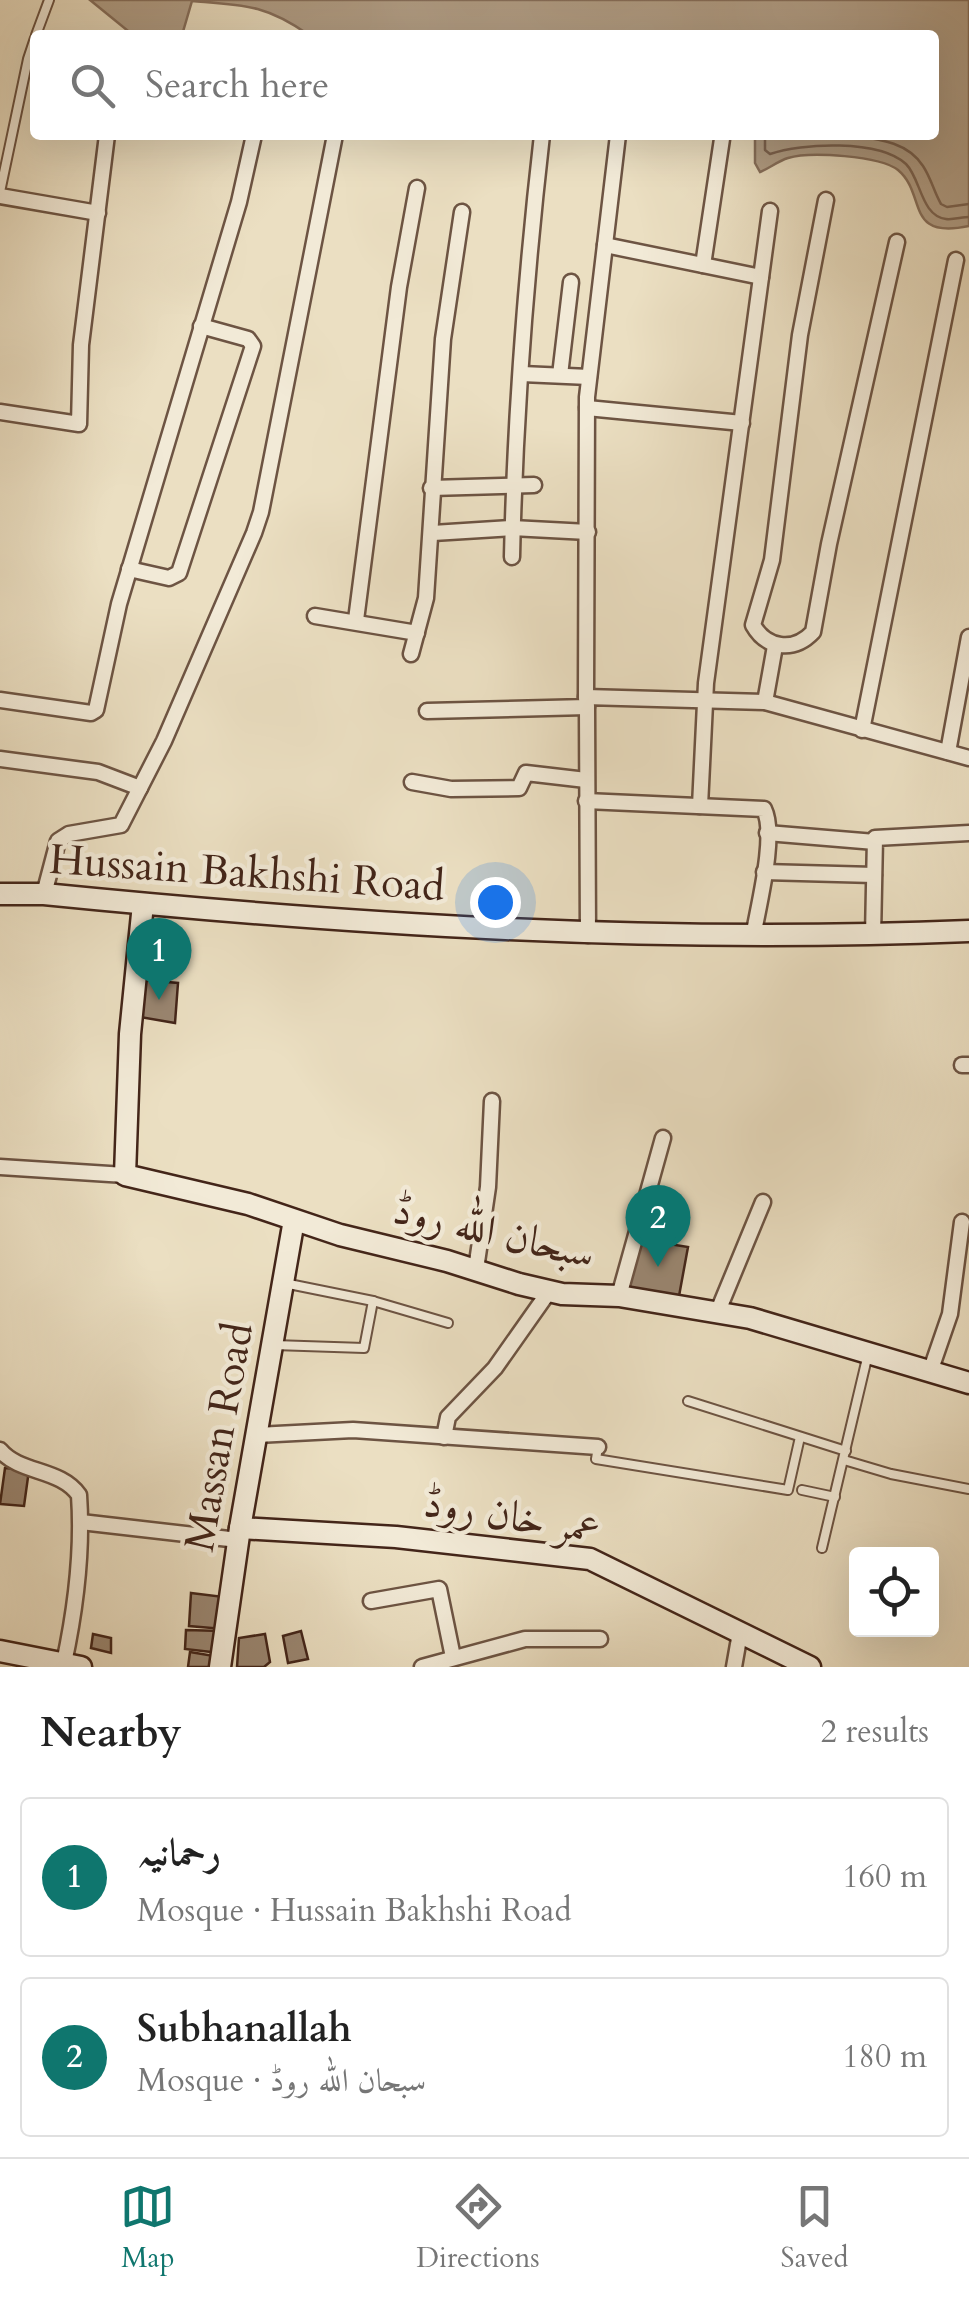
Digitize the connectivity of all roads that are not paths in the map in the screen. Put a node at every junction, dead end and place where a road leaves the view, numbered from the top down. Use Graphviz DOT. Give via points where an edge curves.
graph roads {
  1 [pos="49,0"];
  2 [pos="38,30"];
  3 [pos="30,54"];
  4 [pos="106,140"];
  5 [pos="253,140"];
  6 [pos="334,140"];
  7 [pos="542,140"];
  8 [pos="617,140"];
  9 [pos="722,140"];
  10 [pos="417,188"];
  11 [pos="0,194"];
  12 [pos="826,200"];
  13 [pos="770,211"];
  14 [pos="462,212"];
  15 [pos="98,213"];
  16 [pos="896,242"];
  17 [pos="605,245"];
  18 [pos="956,260"];
  19 [pos="703,265"];
  20 [pos="762,276"];
  21 [pos="571,282"];
  22 [pos="201,326"];
  23 [pos="522,374"];
  24 [pos="560,375"];
  25 [pos="590,377"];
  26 [pos="587,408"];
  27 [pos="0,412"];
  28 [pos="742,423"];
  29 [pos="512,485"];
  30 [pos="534,485"];
  31 [pos="432,488"];
  32 [pos="512,528"];
  33 [pos="588,532"];
  34 [pos="433,533"];
  35 [pos="512,558"];
  36 [pos="129,569"];
  37 [pos="315,616"];
  38 [pos="356,620"];
  39 [pos="416,632"];
  40 [pos="969,637"];
  41 [pos="775,646"];
  42 [pos="411,654"];
  43 [pos="0,700"];
  44 [pos="705,700"];
  45 [pos="586,702"];
  46 [pos="764,702"];
  47 [pos="428,711"];
  48 [pos="862,730"];
  49 [pos="948,752"];
  50 [pos="969,758"];
  51 [pos="0,759"];
  52 [pos="586,780"];
  53 [pos="412,782"];
  54 [pos="140,788"];
  55 [pos="586,801"];
  56 [pos="700,806"];
  57 [pos="767,833"];
  58 [pos="969,833"];
  59 [pos="875,842"];
  60 [pos="764,872"];
  61 [pos="874,875"];
  62 [pos="0,894"];
  63 [pos="44,894"];
  64 [pos="143,904"];
  65 [pos="969,931"];
  66 [pos="588,934"];
  67 [pos="873,936"];
  68 [pos="754,937"];
  69 [pos="492,1101"];
  70 [pos="663,1138"];
  71 [pos="0,1167"];
  72 [pos="125,1176"];
  73 [pos="763,1202"];
  74 [pos="294,1220"];
  75 [pos="962,1222"];
  76 [pos="476,1269"];
  77 [pos="284,1283"];
  78 [pos="550,1290"];
  79 [pos="619,1296"];
  80 [pos="373,1301"];
  81 [pos="718,1312"];
  82 [pos="448,1323"];
  83 [pos="274,1344"];
  84 [pos="868,1354"];
  85 [pos="930,1372"];
  86 [pos="969,1383"];
  87 [pos="688,1401"];
  88 [pos="257,1435"];
  89 [pos="444,1437"];
  90 [pos="800,1437"];
  91 [pos="598,1448"];
  92 [pos="0,1450"];
  93 [pos="845,1456"];
  94 [pos="969,1488"];
  95 [pos="802,1490"];
  96 [pos="835,1497"];
  97 [pos="81,1522"];
  98 [pos="239,1534"];
  99 [pos="822,1548"];
  100 [pos="371,1601"];
  101 [pos="740,1633"];
  102 [pos="600,1639"];
  103 [pos="0,1651"];
  104 [pos="453,1657"];
  105 [pos="72,1665"];
  106 [pos="220,1667"];
  107 [pos="422,1667"];
  108 [pos="734,1667"];
  109 [pos="810,1667"];
  1 -- 2 [label="lane"];
  3 -- 11 [label="lane"];
  4 -- 15 [label="street"];
  5 -- 22 [label="street"];
  6 -- 54 [label="street" via="261,512"];
  7 -- 23 [label="street"];
  8 -- 17 [label="street"];
  9 -- 19 [label="street"];
  10 -- 38 [label="street"];
  11 -- 15 [label="street"];
  12 -- 41 [label="street" via="800,335 772,560 753,625"];
  13 -- 20 [label="street"];
  14 -- 31 [label="street"];
  15 -- 27 [label="street" via="81,345 80,424"];
  16 -- 41 [label="street" via="814,632"];
  17 -- 19 [label="street"];
  17 -- 25 [label="street"];
  18 -- 48 [label="street"];
  19 -- 20 [label="street"];
  20 -- 28 [label="street"];
  21 -- 24 [label="street"];
  22 -- 36 [label="street"];
  22 -- 36 [label="street" via="253,346 178,573 169,578"];
  23 -- 24 [label="street"];
  23 -- 29 [label="street"];
  24 -- 25 [label="street"];
  25 -- 26 [label="street"];
  26 -- 28 [label="street"];
  26 -- 33 [label="street"];
  28 -- 44 [label="street"];
  29 -- 30 [label="street"];
  29 -- 31 [label="street"];
  29 -- 32 [label="street"];
  31 -- 34 [label="street"];
  32 -- 33 [label="street"];
  32 -- 34 [label="street"];
  32 -- 35 [label="street"];
  33 -- 45 [label="street"];
  34 -- 39 [label="street"];
  36 -- 43 [label="street" via="94,712"];
  37 -- 38 [label="street"];
  38 -- 39 [label="street"];
  39 -- 42 [label="street"];
  40 -- 49 [label="street"];
  41 -- 46 [label="street"];
  44 -- 45 [label="street"];
  44 -- 46 [label="street"];
  44 -- 56 [label="street"];
  45 -- 47 [label="street"];
  45 -- 52 [label="street"];
  46 -- 48 [label="street"];
  48 -- 49 [label="street"];
  49 -- 50 [label="street"];
  51 -- 54 [label="street" via="98,772"];
  52 -- 53 [label="street" via="526,773 519,788"];
  52 -- 55 [label="street"];
  54 -- 63 [label="street" via="119,827 58,841"];
  55 -- 56 [label="street"];
  55 -- 66 [label="street"];
  56 -- 57 [label="street" via="761,808"];
  57 -- 59 [label="street"];
  57 -- 60 [label="street"];
  58 -- 59 [label="street"];
  59 -- 61 [label="street"];
  60 -- 61 [label="street"];
  60 -- 68 [label="street"];
  61 -- 67 [label="street"];
  62 -- 63 [label="street, Hussain Bakhshi Road"];
  63 -- 64 [label="street, Hussain Bakhshi Road"];
  64 -- 66 [label="street, Hussain Bakhshi Road"];
  64 -- 72 [label="street"];
  65 -- 67 [label="street, Hussain Bakhshi Road"];
  66 -- 68 [label="street, Hussain Bakhshi Road"];
  67 -- 68 [label="street, Hussain Bakhshi Road"];
  69 -- 76 [label="street"];
  70 -- 79 [label="street"];
  71 -- 72 [label="street"];
  72 -- 74 [label="street, سبحان اللہ روڈ"];
  73 -- 81 [label="street"];
  74 -- 76 [label="street, سبحان اللہ روڈ"];
  74 -- 77 [label="street, Massan Road"];
  75 -- 85 [label="street" via="950,1314"];
  76 -- 78 [label="street, سبحان اللہ روڈ"];
  77 -- 80 [label="lane"];
  77 -- 83 [label="street, Massan Road"];
  78 -- 79 [label="street, سبحان اللہ روڈ"];
  78 -- 89 [label="street" via="495,1368 448,1417"];
  79 -- 81 [label="street, سبحان اللہ روڈ"];
  80 -- 82 [label="lane"];
  80 -- 83 [label="lane" via="364,1348"];
  81 -- 84 [label="street, سبحان اللہ روڈ"];
  83 -- 88 [label="street, Massan Road"];
  84 -- 85 [label="street, سبحان اللہ روڈ"];
  84 -- 93 [label="lane"];
  85 -- 86 [label="street, سبحان اللہ روڈ"];
  87 -- 90 [label="lane"];
  88 -- 89 [label="street" via="353,1430"];
  88 -- 98 [label="street, Massan Road"];
  89 -- 91 [label="street"];
  90 -- 91 [label="lane" via="788,1490 596,1459"];
  90 -- 93 [label="lane"];
  92 -- 97 [label="street" via="73,1486"];
  93 -- 94 [label="lane" via="891,1474"];
  93 -- 96 [label="lane"];
  95 -- 96 [label="lane"];
  96 -- 99 [label="lane"];
  97 -- 98 [label="street"];
  97 -- 105 [label="street"];
  98 -- 101 [label="street, عمر خان روڈ" via="396,1536 590,1559"];
  98 -- 106 [label="street, Massan Road"];
  100 -- 104 [label="street" via="439,1589"];
  101 -- 108 [label="street"];
  101 -- 109 [label="street, عمر خان روڈ"];
  102 -- 104 [label="street" via="525,1639"];
  103 -- 105 [label="street"];
  104 -- 107 [label="street"];
}
